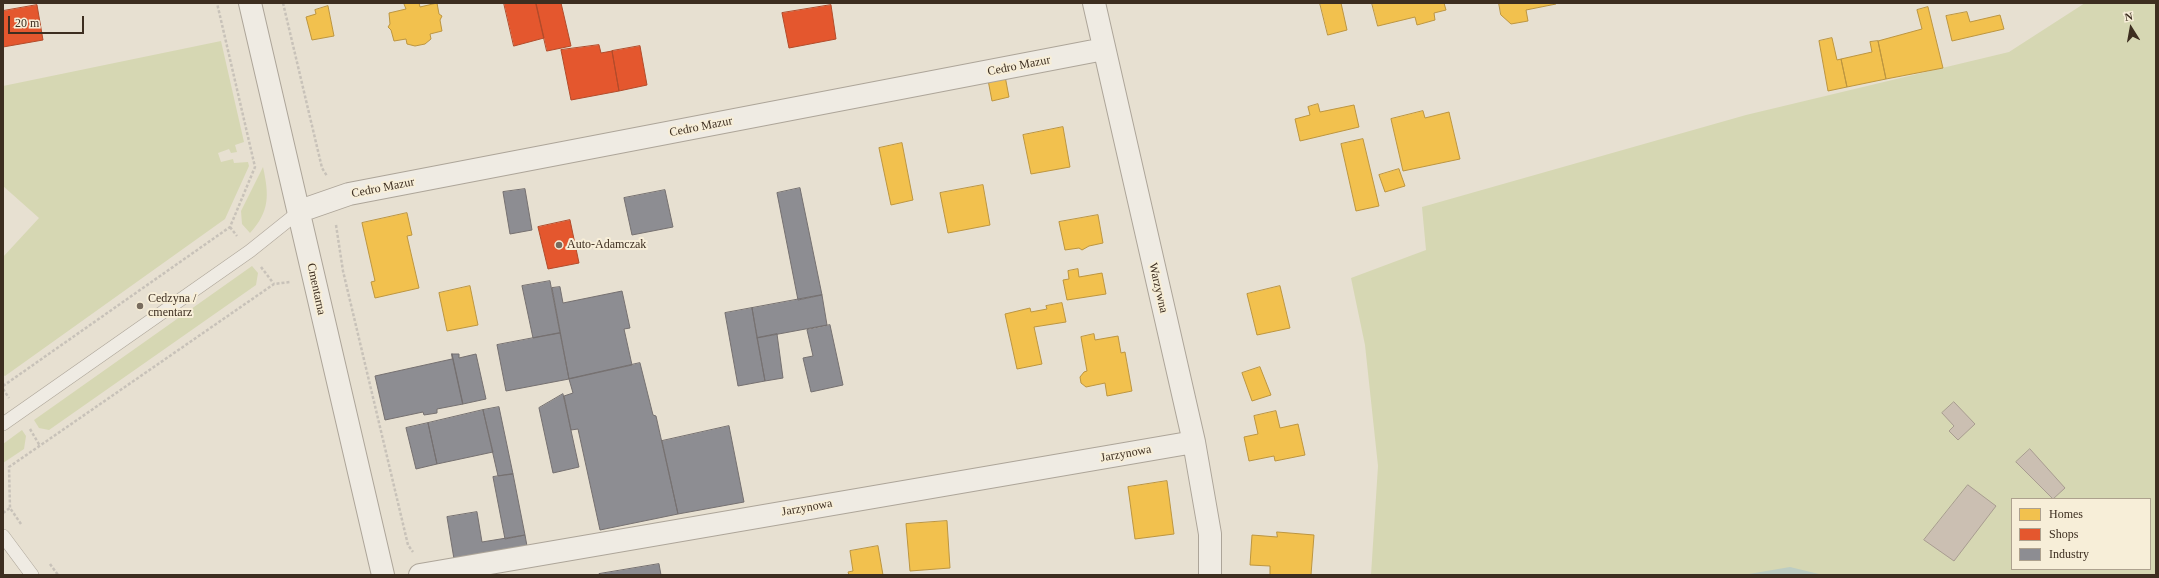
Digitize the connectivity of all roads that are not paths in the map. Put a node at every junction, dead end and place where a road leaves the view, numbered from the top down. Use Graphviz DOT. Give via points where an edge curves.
graph roads {
  1 [pos="250,3"];
  2 [pos="1094,3"];
  3 [pos="1104,49"];
  4 [pos="300,211"];
  5 [pos="3,424"];
  6 [pos="1194,442"];
  7 [pos="3,536"];
  8 [pos="427,574"];
  9 [pos="32,575"];
  10 [pos="383,575"];
  11 [pos="1210,575"];
  1 -- 4 [label="street, Cmentarna"];
  2 -- 3 [label="street, Warzywna"];
  3 -- 4 [label="street, Cedro Mazur" via="349,194"];
  3 -- 6 [label="street, Warzywna"];
  4 -- 5 [label="lane" via="250,251"];
  4 -- 10 [label="street, Cmentarna"];
  6 -- 8 [label="street, Jarzynowa"];
  6 -- 11 [label="street, Warzywna" via="1210,534"];
  7 -- 9 [label="lane"];
}
